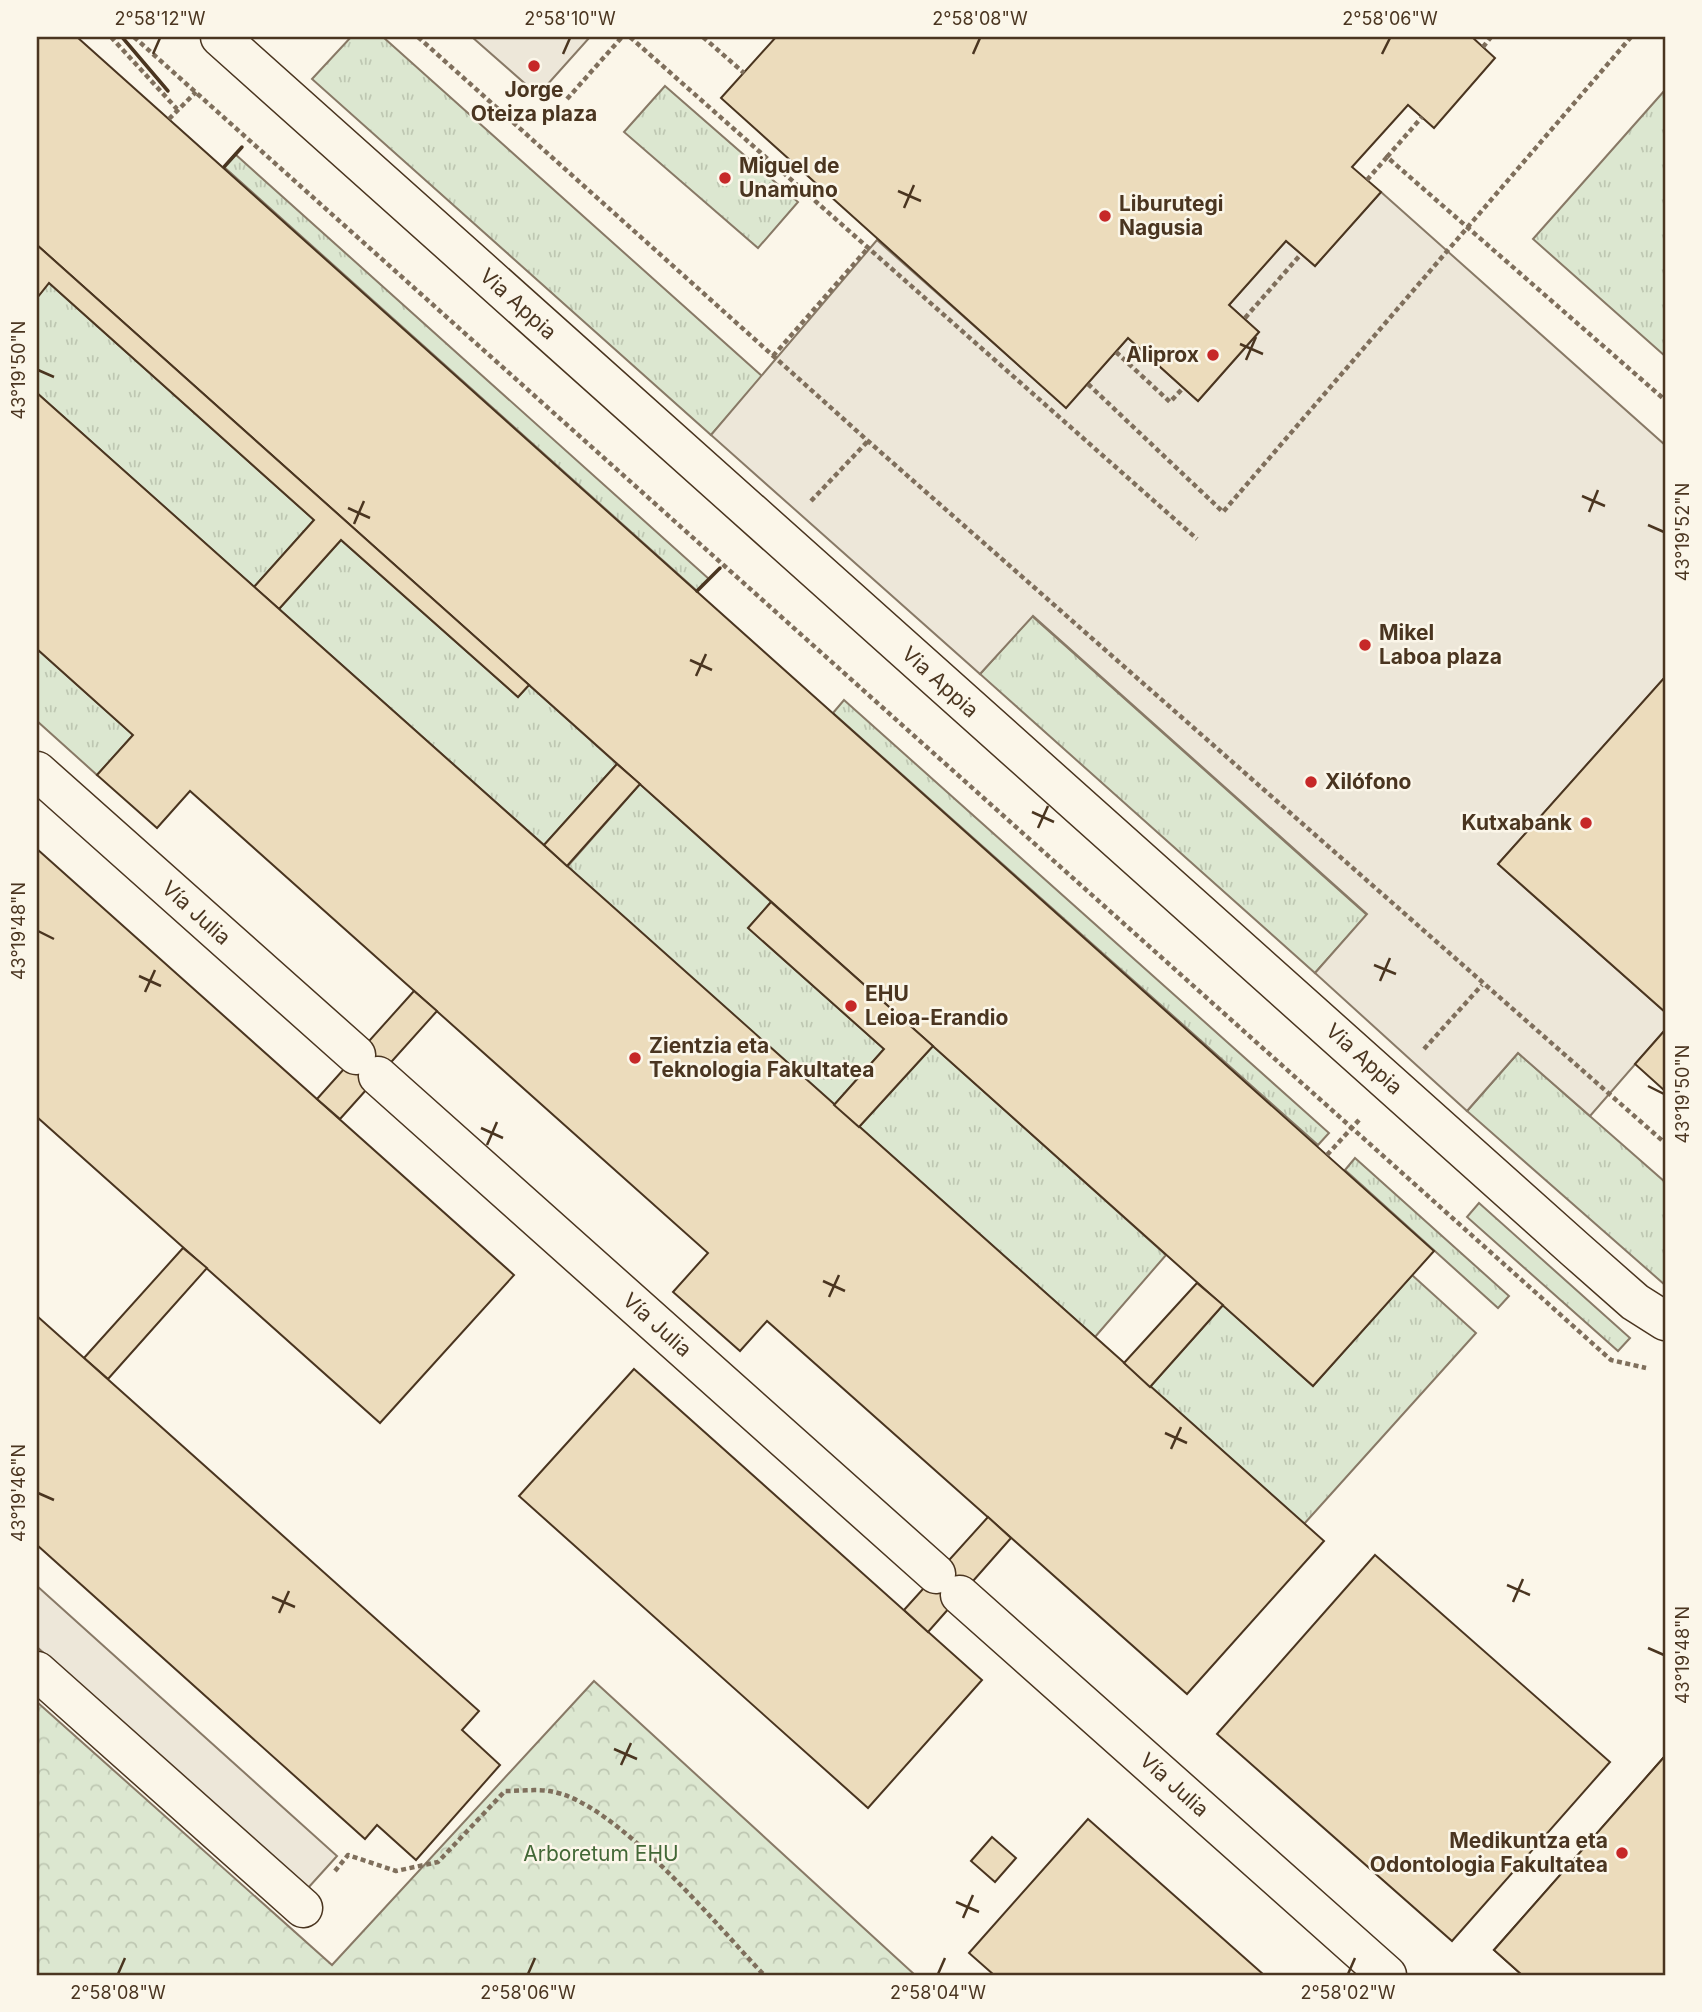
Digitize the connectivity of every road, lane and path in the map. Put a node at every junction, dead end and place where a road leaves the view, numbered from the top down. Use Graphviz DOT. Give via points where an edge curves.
graph roads {
  1 [pos="111,37"];
  2 [pos="134,37"];
  3 [pos="220,37"];
  4 [pos="418,37"];
  5 [pos="622,37"];
  6 [pos="630,37"];
  7 [pos="703,37"];
  8 [pos="1491,37"];
  9 [pos="1631,37"];
  10 [pos="1483,47"];
  11 [pos="744,73"];
  12 [pos="190,97"];
  13 [pos="567,99"];
  14 [pos="177,109"];
  15 [pos="1422,117"];
  16 [pos="169,119"];
  17 [pos="1387,158"];
  18 [pos="1367,180"];
  19 [pos="868,248"];
  20 [pos="1301,254"];
  21 [pos="1245,318"];
  22 [pos="1116,352"];
  23 [pos="773,356"];
  24 [pos="1088,384"];
  25 [pos="1183,388"];
  26 [pos="1665,400"];
  27 [pos="1197,539"];
  28 [pos="37,771"];
  29 [pos="1665,1143"];
  30 [pos="1665,1321"];
  31 [pos="1652,1370"];
  32 [pos="37,1671"];
  33 [pos="303,1908"];
  34 [pos="764,1975"];
  35 [pos="1387,1975"];
  1 -- 14 [label="path"];
  2 -- 31 [label="path" via="1611,1360"];
  3 -- 30 [label="street, Via Appia" via="1566,1241 1635,1302"];
  4 -- 23 [label="path"];
  5 -- 13 [label="path"];
  6 -- 19 [label="path"];
  7 -- 11 [label="path"];
  8 -- 10 [label="path"];
  9 -- 24 [label="path" via="1223,512"];
  12 -- 14 [label="path"];
  14 -- 16 [label="path"];
  15 -- 17 [label="path"];
  17 -- 18 [label="path, bridge"];
  17 -- 26 [label="path, bridge"];
  19 -- 23 [label="path"];
  19 -- 27 [label="path"];
  20 -- 21 [label="path"];
  22 -- 25 [label="path" via="1170,402"];
  23 -- 29 [label="path"];
  28 -- 35 [label="street, Vía Julia"];
  32 -- 33 [label="street"];
  33 -- 34 [label="path" via="348,1855 396,1871 438,1862 505,1791 551,1791 596,1811 656,1861"];
}
